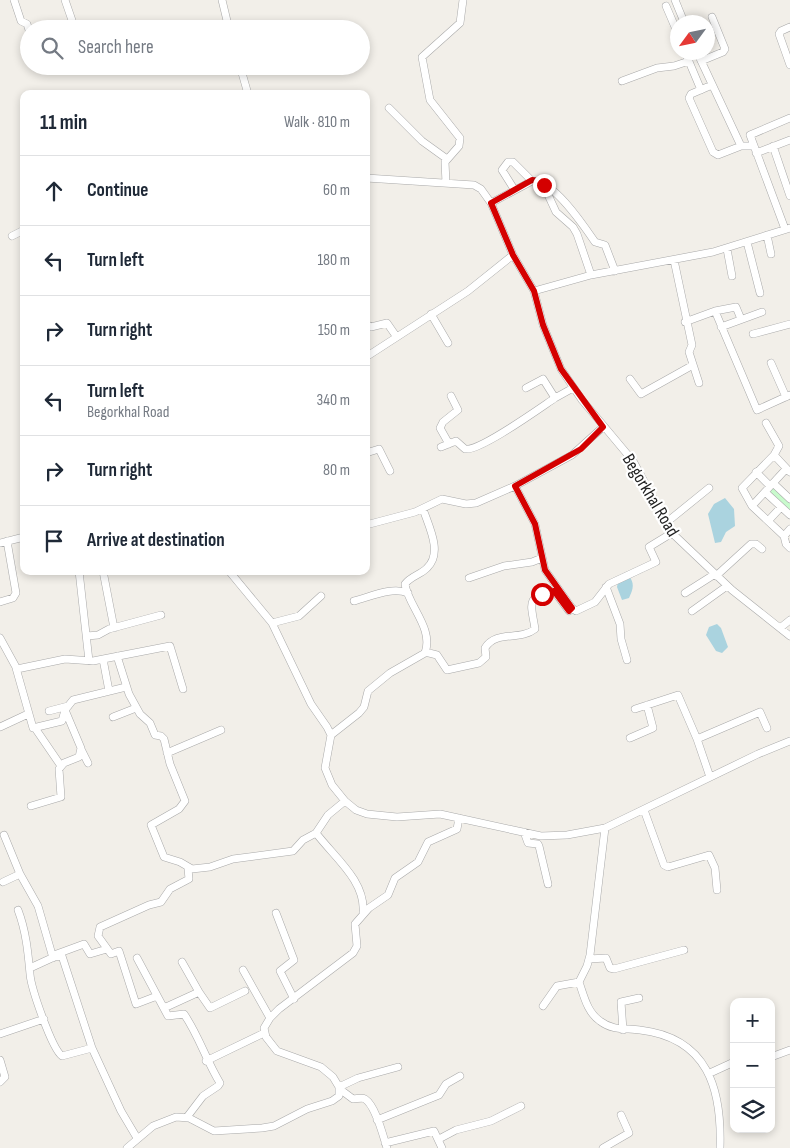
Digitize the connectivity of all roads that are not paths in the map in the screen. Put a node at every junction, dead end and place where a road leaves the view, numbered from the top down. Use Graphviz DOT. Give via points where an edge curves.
graph roads {
  1 [pos="14,0"];
  2 [pos="65,0"];
  3 [pos="222,0"];
  4 [pos="463,0"];
  5 [pos="674,0"];
  6 [pos="666,6"];
  7 [pos="670,15"];
  8 [pos="681,15"];
  9 [pos="21,20"];
  10 [pos="72,20"];
  11 [pos="227,20"];
  12 [pos="715,24"];
  13 [pos="790,27"];
  14 [pos="715,55"];
  15 [pos="689,61"];
  16 [pos="701,61"];
  17 [pos="790,65"];
  18 [pos="243,75"];
  19 [pos="622,81"];
  20 [pos="712,86"];
  21 [pos="247,90"];
  22 [pos="701,90"];
  23 [pos="389,108"];
  24 [pos="790,118"];
  25 [pos="790,140"];
  26 [pos="741,146"];
  27 [pos="773,146"];
  28 [pos="755,149"];
  29 [pos="447,159"];
  30 [pos="370,178"];
  31 [pos="532,180"];
  32 [pos="446,182"];
  33 [pos="544,185"];
  34 [pos="514,189"];
  35 [pos="790,196"];
  36 [pos="491,203"];
  37 [pos="787,229"];
  38 [pos="20,232"];
  39 [pos="767,235"];
  40 [pos="12,236"];
  41 [pos="747,242"];
  42 [pos="727,249"];
  43 [pos="771,254"];
  44 [pos="513,255"];
  45 [pos="674,260"];
  46 [pos="615,271"];
  47 [pos="591,275"];
  48 [pos="732,276"];
  49 [pos="534,291"];
  50 [pos="760,293"];
  51 [pos="715,311"];
  52 [pos="762,312"];
  53 [pos="431,314"];
  54 [pos="741,319"];
  55 [pos="685,322"];
  56 [pos="790,324"];
  57 [pos="370,326"];
  58 [pos="721,327"];
  59 [pos="753,334"];
  60 [pos="396,336"];
  61 [pos="448,343"];
  62 [pos="370,354"];
  63 [pos="770,363"];
  64 [pos="693,365"];
  65 [pos="630,379"];
  66 [pos="699,382"];
  67 [pos="526,388"];
  68 [pos="573,388"];
  69 [pos="451,396"];
  70 [pos="788,396"];
  71 [pos="555,398"];
  72 [pos="766,423"];
  73 [pos="603,427"];
  74 [pos="449,444"];
  75 [pos="441,447"];
  76 [pos="370,452"];
  77 [pos="774,455"];
  78 [pos="390,471"];
  79 [pos="788,471"];
  80 [pos="756,472"];
  81 [pos="515,486"];
  82 [pos="769,487"];
  83 [pos="709,488"];
  84 [pos="790,498"];
  85 [pos="752,506"];
  86 [pos="781,507"];
  87 [pos="423,509"];
  88 [pos="790,515"];
  89 [pos="768,521"];
  90 [pos="667,522"];
  91 [pos="370,524"];
  92 [pos="790,529"];
  93 [pos="672,533"];
  94 [pos="784,536"];
  95 [pos="20,538"];
  96 [pos="3,542"];
  97 [pos="762,548"];
  98 [pos="790,548"];
  99 [pos="542,558"];
  100 [pos="79,575"];
  101 [pos="104,575"];
  102 [pos="232,575"];
  103 [pos="716,575"];
  104 [pos="469,578"];
  105 [pos="727,586"];
  106 [pos="606,587"];
  107 [pos="408,593"];
  108 [pos="684,593"];
  109 [pos="321,596"];
  110 [pos="354,601"];
  111 [pos="0,602"];
  112 [pos="572,608"];
  113 [pos="692,611"];
  114 [pos="161,615"];
  115 [pos="790,620"];
  116 [pos="272,622"];
  117 [pos="114,628"];
  118 [pos="780,628"];
  119 [pos="86,636"];
  120 [pos="790,636"];
  121 [pos="0,638"];
  122 [pos="426,652"];
  123 [pos="117,656"];
  124 [pos="103,659"];
  125 [pos="627,660"];
  126 [pos="89,661"];
  127 [pos="16,668"];
  128 [pos="126,687"];
  129 [pos="183,689"];
  130 [pos="109,691"];
  131 [pos="646,705"];
  132 [pos="66,708"];
  133 [pos="136,708"];
  134 [pos="636,709"];
  135 [pos="49,711"];
  136 [pos="28,714"];
  137 [pos="113,717"];
  138 [pos="0,727"];
  139 [pos="35,728"];
  140 [pos="766,728"];
  141 [pos="221,730"];
  142 [pos="331,735"];
  143 [pos="630,738"];
  144 [pos="697,738"];
  145 [pos="790,741"];
  146 [pos="81,748"];
  147 [pos="167,753"];
  148 [pos="88,763"];
  149 [pos="60,766"];
  150 [pos="710,777"];
  151 [pos="345,801"];
  152 [pos="30,806"];
  153 [pos="644,810"];
  154 [pos="459,818"];
  155 [pos="605,828"];
  156 [pos="316,832"];
  157 [pos="524,832"];
  158 [pos="4,835"];
  159 [pos="188,869"];
  160 [pos="20,874"];
  161 [pos="3,882"];
  162 [pos="548,884"];
  163 [pos="717,890"];
  164 [pos="18,910"];
  165 [pos="276,913"];
  166 [pos="363,913"];
  167 [pos="107,949"];
  168 [pos="684,950"];
  169 [pos="52,956"];
  170 [pos="137,958"];
  171 [pos="589,959"];
  172 [pos="182,962"];
  173 [pos="30,968"];
  174 [pos="243,970"];
  175 [pos="579,982"];
  176 [pos="245,991"];
  177 [pos="199,992"];
  178 [pos="158,996"];
  179 [pos="294,998"];
  180 [pos="639,998"];
  181 [pos="543,1006"];
  182 [pos="164,1008"];
  183 [pos="270,1018"];
  184 [pos="44,1019"];
  185 [pos="623,1030"];
  186 [pos="264,1033"];
  187 [pos="0,1034"];
  188 [pos="92,1048"];
  189 [pos="790,1050"];
  190 [pos="775,1056"];
  191 [pos="0,1060"];
  192 [pos="206,1060"];
  193 [pos="730,1064"];
  194 [pos="398,1067"];
  195 [pos="710,1073"];
  196 [pos="460,1076"];
  197 [pos="0,1082"];
  198 [pos="340,1089"];
  199 [pos="521,1106"];
  200 [pos="621,1115"];
  201 [pos="187,1117"];
  202 [pos="378,1120"];
  203 [pos="137,1138"];
  204 [pos="439,1139"];
  205 [pos="386,1146"];
  206 [pos="127,1148"];
  207 [pos="442,1148"];
  208 [pos="603,1148"];
  209 [pos="720,1148"];
  1 -- 9 [label="street"];
  2 -- 10 [label="street"];
  3 -- 11 [label="street"];
  4 -- 29 [label="street" via="460,23 422,57 430,100 460,138 459,146"];
  5 -- 8 [label="street"];
  6 -- 7 [label="street"];
  12 -- 14 [label="street" via="725,48"];
  13 -- 17 [label="street" via="779,34"];
  15 -- 19 [label="street"];
  15 -- 22 [label="street"];
  16 -- 20 [label="street"];
  18 -- 21 [label="street"];
  20 -- 22 [label="street"];
  20 -- 26 [label="street"];
  22 -- 26 [label="street" via="688,98 715,154"];
  23 -- 29 [label="street" via="422,141"];
  24 -- 28 [label="street" via="751,132"];
  25 -- 27 [label="street"];
  26 -- 28 [label="street"];
  27 -- 28 [label="street"];
  27 -- 35 [label="street"];
  28 -- 37 [label="street"];
  29 -- 32 [label="street"];
  30 -- 32 [label="street, Begorkhal Road"];
  31 -- 33 [label="street"];
  31 -- 34 [label="street"];
  31 -- 34 [label="street" via="513,162 508,162 502,170"];
  32 -- 36 [label="street, Begorkhal Road" via="478,186"];
  33 -- 46 [label="street" via="583,223 596,243 605,245"];
  33 -- 47 [label="street" via="556,212 577,234"];
  34 -- 36 [label="street"];
  36 -- 44 [label="street, Begorkhal Road"];
  37 -- 39 [label="street"];
  38 -- 40 [label="street"];
  39 -- 41 [label="street"];
  39 -- 43 [label="street"];
  41 -- 42 [label="street"];
  41 -- 50 [label="street"];
  42 -- 45 [label="street"];
  42 -- 48 [label="street"];
  44 -- 49 [label="street, Begorkhal Road"];
  44 -- 53 [label="street" via="468,291"];
  45 -- 46 [label="street"];
  45 -- 55 [label="street"];
  46 -- 47 [label="street"];
  47 -- 49 [label="street"];
  49 -- 68 [label="street, Begorkhal Road" via="552,349"];
  51 -- 54 [label="street" via="736,307"];
  51 -- 55 [label="street"];
  51 -- 58 [label="street"];
  52 -- 54 [label="street"];
  53 -- 60 [label="street"];
  53 -- 61 [label="street"];
  54 -- 58 [label="street"];
  55 -- 64 [label="street"];
  56 -- 59 [label="street"];
  57 -- 60 [label="street" via="387,323"];
  58 -- 70 [label="street" via="757,410"];
  60 -- 62 [label="street"];
  63 -- 70 [label="street"];
  64 -- 65 [label="street" via="641,394"];
  64 -- 66 [label="street"];
  67 -- 71 [label="street" via="543,379"];
  68 -- 71 [label="street"];
  68 -- 73 [label="street, Begorkhal Road"];
  69 -- 74 [label="street" via="458,410 440,428"];
  71 -- 74 [label="street" via="472,449 465,449 456,441"];
  72 -- 77 [label="street" via="779,446"];
  73 -- 81 [label="street" via="581,449"];
  73 -- 90 [label="street, Begorkhal Road" via="633,460"];
  74 -- 75 [label="street"];
  76 -- 78 [label="street" via="380,450"];
  77 -- 79 [label="street"];
  77 -- 80 [label="street"];
  79 -- 82 [label="street"];
  80 -- 82 [label="street"];
  80 -- 85 [label="street" via="742,488"];
  81 -- 87 [label="street" via="471,504 445,498"];
  81 -- 99 [label="street" via="535,524"];
  82 -- 84 [label="street"];
  82 -- 85 [label="street"];
  82 -- 86 [label="street"];
  83 -- 90 [label="street"];
  85 -- 89 [label="street"];
  86 -- 88 [label="street"];
  86 -- 89 [label="street"];
  87 -- 91 [label="street"];
  87 -- 107 [label="street" via="435,548 434,560 405,584"];
  89 -- 94 [label="street"];
  90 -- 93 [label="street, Begorkhal Road"];
  92 -- 94 [label="street"];
  93 -- 103 [label="street, Begorkhal Road"];
  93 -- 106 [label="street" via="649,546 656,562"];
  94 -- 98 [label="street"];
  95 -- 96 [label="street"];
  96 -- 111 [label="street" via="16,593 13,598"];
  97 -- 103 [label="street" via="751,544"];
  99 -- 104 [label="street"];
  99 -- 112 [label="street" via="545,570"];
  100 -- 119 [label="street"];
  101 -- 117 [label="street"];
  102 -- 116 [label="street"];
  103 -- 105 [label="street, Begorkhal Road"];
  103 -- 108 [label="street"];
  105 -- 113 [label="street"];
  105 -- 118 [label="street, Begorkhal Road"];
  106 -- 112 [label="street" via="592,604 578,610"];
  106 -- 125 [label="street" via="620,624"];
  107 -- 110 [label="street" via="401,590"];
  107 -- 122 [label="street" via="421,620"];
  109 -- 116 [label="street" via="299,616"];
  112 -- 122 [label="street" via="566,609 554,591 535,596 531,607 535,629 525,635 495,638 486,648 486,657 479,663 447,670 437,656"];
  114 -- 117 [label="street"];
  115 -- 118 [label="street"];
  116 -- 142 [label="street" via="314,709"];
  117 -- 119 [label="street"];
  118 -- 120 [label="street, Begorkhal Road"];
  119 -- 126 [label="street"];
  121 -- 127 [label="street"];
  122 -- 142 [label="street" via="390,673 368,691 362,710"];
  123 -- 124 [label="street"];
  123 -- 128 [label="street"];
  123 -- 129 [label="street" via="170,646"];
  124 -- 126 [label="street"];
  124 -- 130 [label="street"];
  126 -- 127 [label="street" via="65,659"];
  127 -- 136 [label="street"];
  128 -- 130 [label="street"];
  128 -- 133 [label="street"];
  130 -- 132 [label="street" via="76,699"];
  131 -- 134 [label="street"];
  131 -- 143 [label="street" via="653,728"];
  131 -- 144 [label="street" via="678,695"];
  132 -- 135 [label="street"];
  132 -- 139 [label="street" via="62,722"];
  132 -- 146 [label="street"];
  133 -- 137 [label="street"];
  133 -- 147 [label="street" via="155,735 163,738"];
  136 -- 138 [label="street"];
  136 -- 139 [label="street"];
  139 -- 149 [label="street"];
  140 -- 144 [label="street" via="760,712"];
  141 -- 147 [label="street"];
  142 -- 151 [label="street" via="325,768 332,785"];
  144 -- 150 [label="street"];
  145 -- 150 [label="street"];
  146 -- 148 [label="street"];
  146 -- 149 [label="street" via="79,757"];
  147 -- 159 [label="street" via="185,803 151,826 162,856 180,862"];
  149 -- 152 [label="street" via="61,797"];
  150 -- 153 [label="street"];
  151 -- 154 [label="street" via="356,810 378,816 440,814"];
  151 -- 156 [label="street" via="328,815"];
  153 -- 155 [label="street"];
  153 -- 163 [label="street" via="664,865 668,867 709,855 715,868"];
  154 -- 157 [label="street"];
  154 -- 166 [label="street" via="457,829 428,842 418,862 395,878 388,895"];
  155 -- 157 [label="street" via="567,835 541,836"];
  155 -- 171 [label="street"];
  156 -- 159 [label="street" via="293,850"];
  156 -- 166 [label="street" via="354,879 364,900"];
  157 -- 162 [label="street" via="527,842 540,846"];
  158 -- 160 [label="street"];
  159 -- 167 [label="street" via="189,879 170,889 161,902 149,904 100,927 98,936"];
  160 -- 161 [label="street"];
  160 -- 169 [label="street" via="38,906"];
  164 -- 173 [label="street" via="25,927"];
  165 -- 179 [label="street" via="294,960 280,971"];
  166 -- 179 [label="street" via="355,924 357,946 353,953"];
  167 -- 169 [label="street" via="90,954 84,944"];
  167 -- 178 [label="street" via="111,954 119,951 136,1004"];
  168 -- 171 [label="street" via="614,969 610,968 606,958"];
  169 -- 173 [label="street"];
  169 -- 188 [label="street" via="62,956 64,960"];
  170 -- 178 [label="street"];
  171 -- 175 [label="street"];
  172 -- 177 [label="street"];
  173 -- 184 [label="street"];
  174 -- 183 [label="street"];
  175 -- 181 [label="street" via="557,986"];
  175 -- 185 [label="street" via="591,1014 612,1028"];
  176 -- 177 [label="street" via="210,1008"];
  177 -- 182 [label="street"];
  178 -- 182 [label="street"];
  179 -- 183 [label="street"];
  180 -- 185 [label="street" via="621,1002"];
  182 -- 192 [label="street" via="168,1016 184,1014 196,1032"];
  183 -- 186 [label="street"];
  184 -- 187 [label="street"];
  184 -- 188 [label="street" via="52,1044 62,1056"];
  185 -- 195 [label="street" via="640,1030 673,1038 686,1046"];
  186 -- 192 [label="street"];
  186 -- 198 [label="street" via="277,1051 322,1067"];
  188 -- 203 [label="street"];
  189 -- 190 [label="street"];
  191 -- 197 [label="street" via="5,1077"];
  192 -- 201 [label="street" via="220,1085 203,1096"];
  193 -- 195 [label="street"];
  194 -- 198 [label="street" via="358,1078"];
  195 -- 209 [label="street" via="720,1117"];
  196 -- 202 [label="street" via="446,1084 439,1095"];
  198 -- 201 [label="street" via="339,1096 332,1101 307,1109 274,1126 214,1131"];
  198 -- 202 [label="street" via="353,1099 364,1099"];
  199 -- 204 [label="street" via="491,1121 456,1130"];
  200 -- 208 [label="street" via="629,1133"];
  201 -- 203 [label="street" via="160,1122"];
  202 -- 205 [label="street"];
  203 -- 206 [label="street"];
  204 -- 205 [label="street" via="431,1131"];
  204 -- 207 [label="street"];
}
